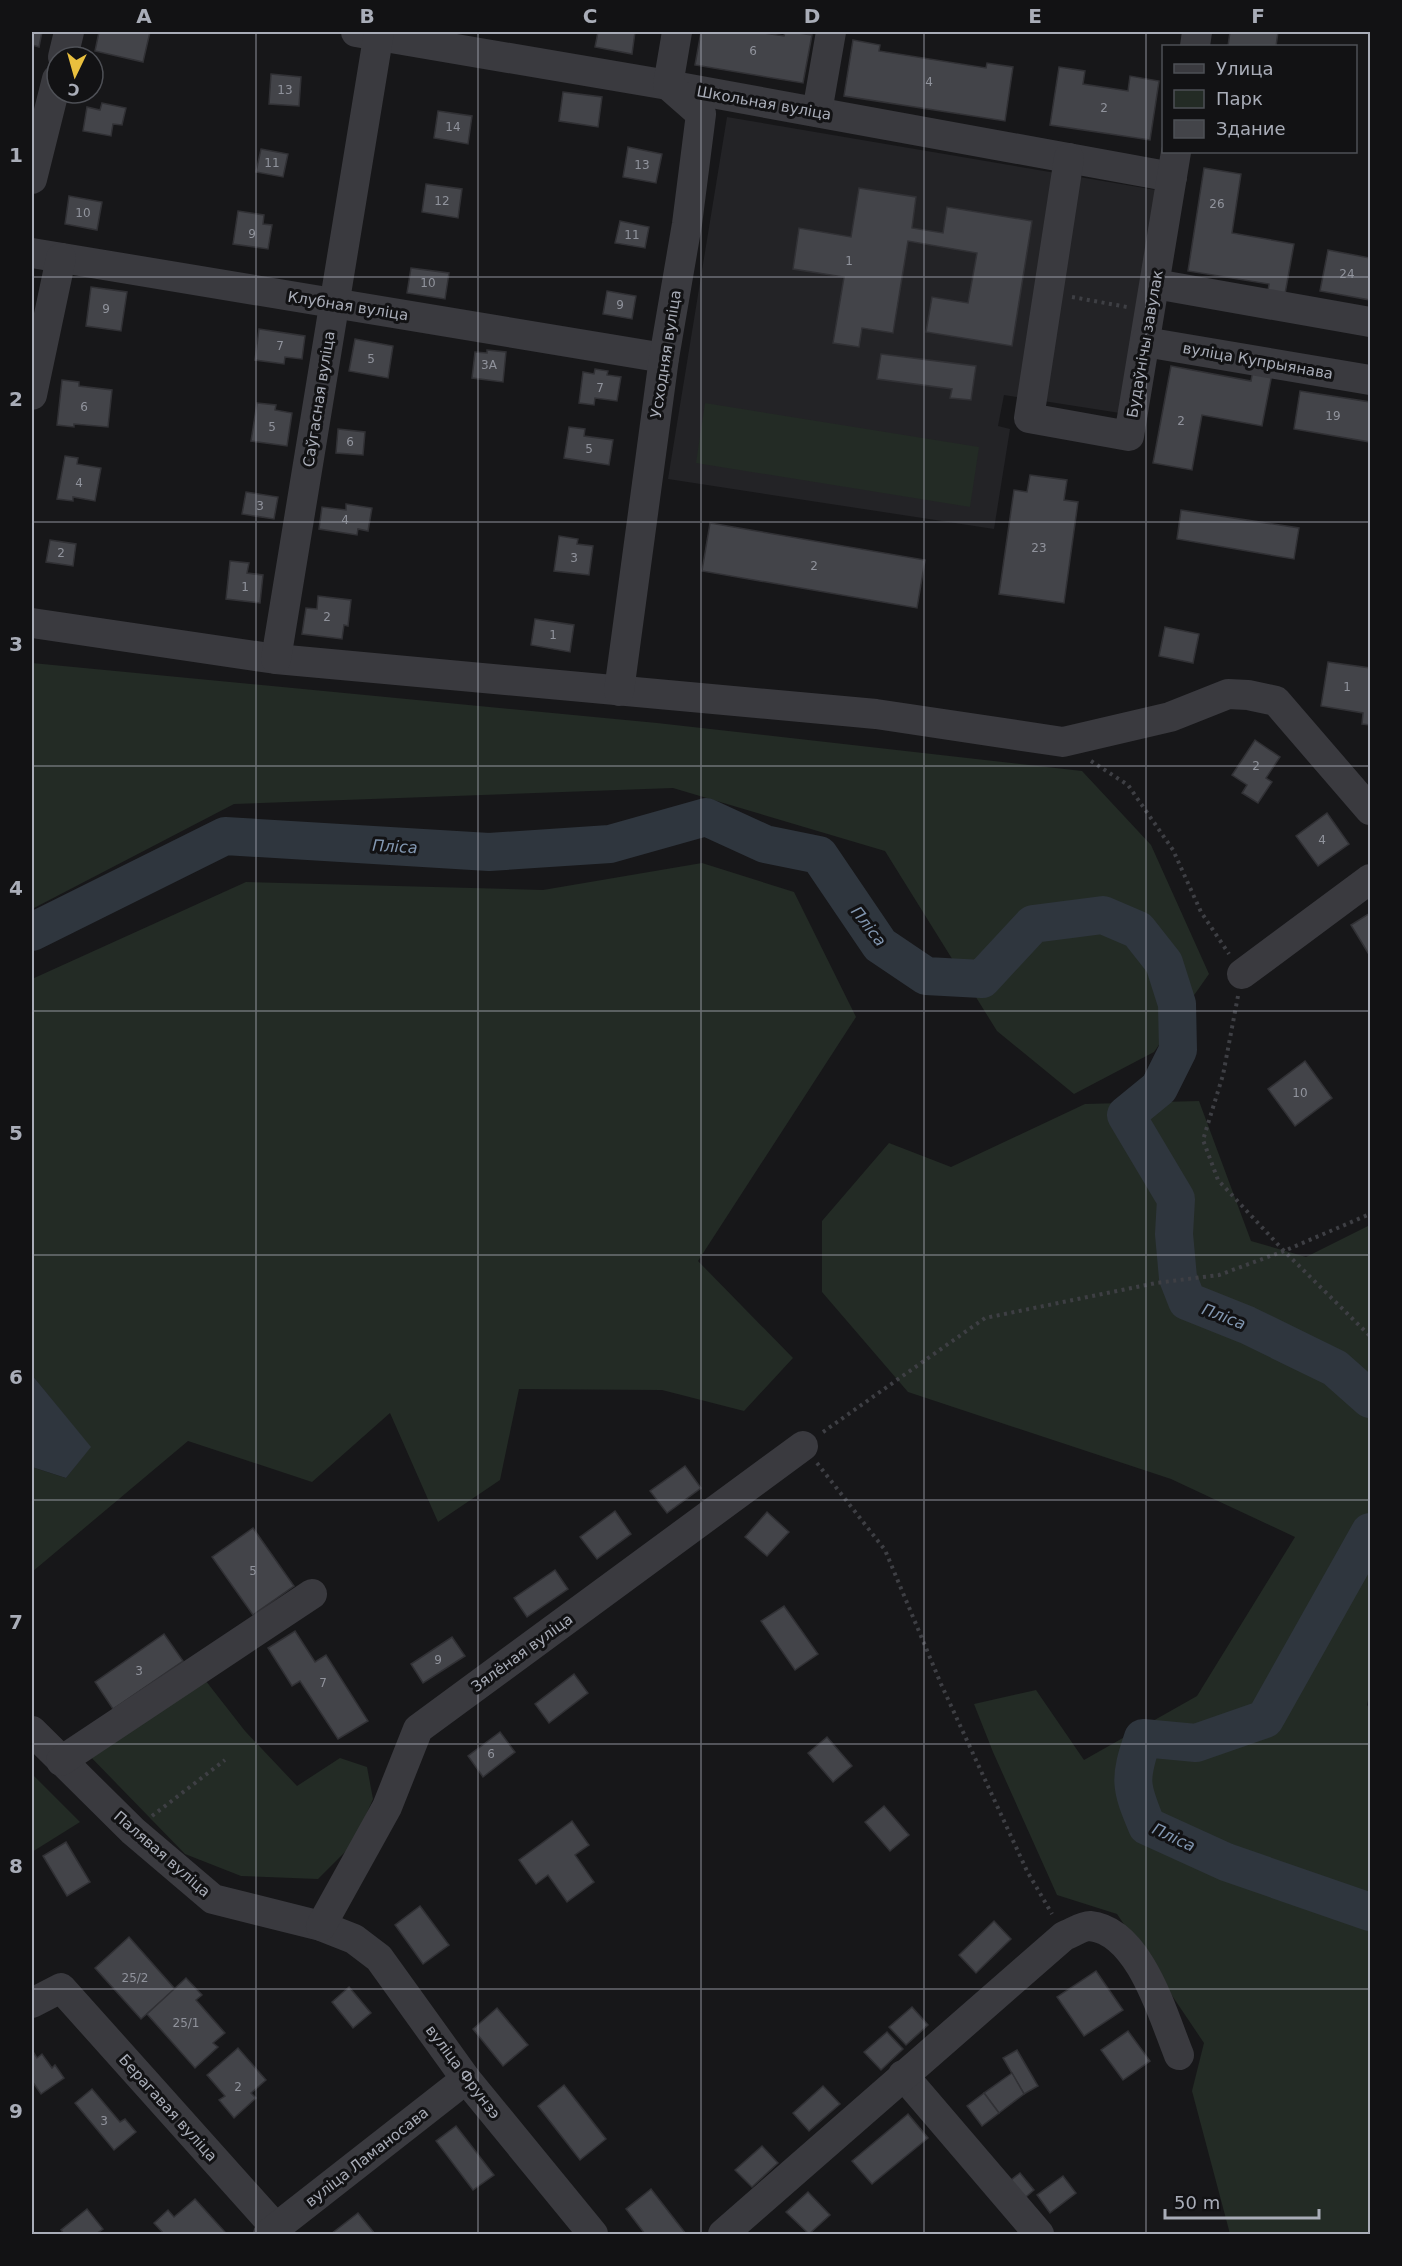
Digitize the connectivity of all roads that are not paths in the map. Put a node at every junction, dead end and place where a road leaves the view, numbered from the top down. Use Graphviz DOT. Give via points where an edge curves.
graph roads {
  1 [pos="677,32"];
  2 [pos="831,32"];
  3 [pos="371,33"];
  4 [pos="668,85"];
  5 [pos="50,105"];
  6 [pos="817,112"];
  7 [pos="1069,158"];
  8 [pos="1174,164"];
  9 [pos="32,179"];
  10 [pos="32,253"];
  11 [pos="61,258"];
  12 [pos="1155,284"];
  13 [pos="335,304"];
  14 [pos="1371,322"];
  15 [pos="1145,342"];
  16 [pos="664,358"];
  17 [pos="1371,380"];
  18 [pos="32,394"];
  19 [pos="32,623"];
  20 [pos="276,659"];
  21 [pos="619,691"];
  22 [pos="1371,810"];
  23 [pos="1371,879"];
  24 [pos="1242,974"];
  25 [pos="803,1446"];
  26 [pos="312,1594"];
  27 [pos="32,1731"];
  28 [pos="61,1761"];
  29 [pos="321,1926"];
  30 [pos="32,2003"];
  31 [pos="1179,2055"];
  32 [pos="903,2075"];
  33 [pos="466,2079"];
  34 [pos="272,2231"];
  35 [pos="593,2235"];
  36 [pos="723,2235"];
  37 [pos="1039,2235"];
  1 -- 4 [label="street"];
  2 -- 6 [label="street"];
  3 -- 4 [label="street, Школьная вуліца"];
  3 -- 13 [label="street, Саўгасная вуліца"];
  4 -- 6 [label="street, Школьная вуліца"];
  4 -- 16 [label="street, Усходняя вуліца" via="701,114"];
  5 -- 9 [label="street"];
  6 -- 7 [label="street, Школьная вуліца"];
  7 -- 8 [label="street, Школьная вуліца"];
  7 -- 15 [label="street, Будаўнічы завулак" via="1029,418 1129,436"];
  8 -- 12 [label="street, Будаўнічы завулак"];
  10 -- 11 [label="street, Клубная вуліца"];
  11 -- 13 [label="street, Клубная вуліца"];
  11 -- 18 [label="street"];
  12 -- 14 [label="street"];
  12 -- 15 [label="street, Будаўнічы завулак"];
  13 -- 16 [label="street, Клубная вуліца"];
  13 -- 20 [label="street, Саўгасная вуліца"];
  15 -- 17 [label="street, вуліца Купрыянава"];
  16 -- 21 [label="street, Усходняя вуліца"];
  19 -- 20 [label="street"];
  20 -- 21 [label="street"];
  21 -- 22 [label="street" via="876,714 1063,742 1170,717 1228,694 1276,701"];
  23 -- 24 [label="street"];
  25 -- 29 [label="street, Зялёная вуліца" via="418,1730 387,1807"];
  26 -- 28 [label="street"];
  27 -- 28 [label="street, Палявая вуліца"];
  28 -- 29 [label="street, Палявая вуліца" via="133,1831 213,1899"];
  29 -- 33 [label="street, вуліца Фрунзэ" via="354,1939 379,1958"];
  30 -- 34 [label="street, Берагавая вуліца" via="61,1988"];
  31 -- 32 [label="street" via="1148,1980 1130,1950 1110,1931 1088,1926 1064,1936"];
  32 -- 36 [label="street"];
  32 -- 37 [label="street"];
  33 -- 34 [label="street, вуліца Ламаносава"];
  33 -- 35 [label="street, вуліца Фрунзэ"];
}
